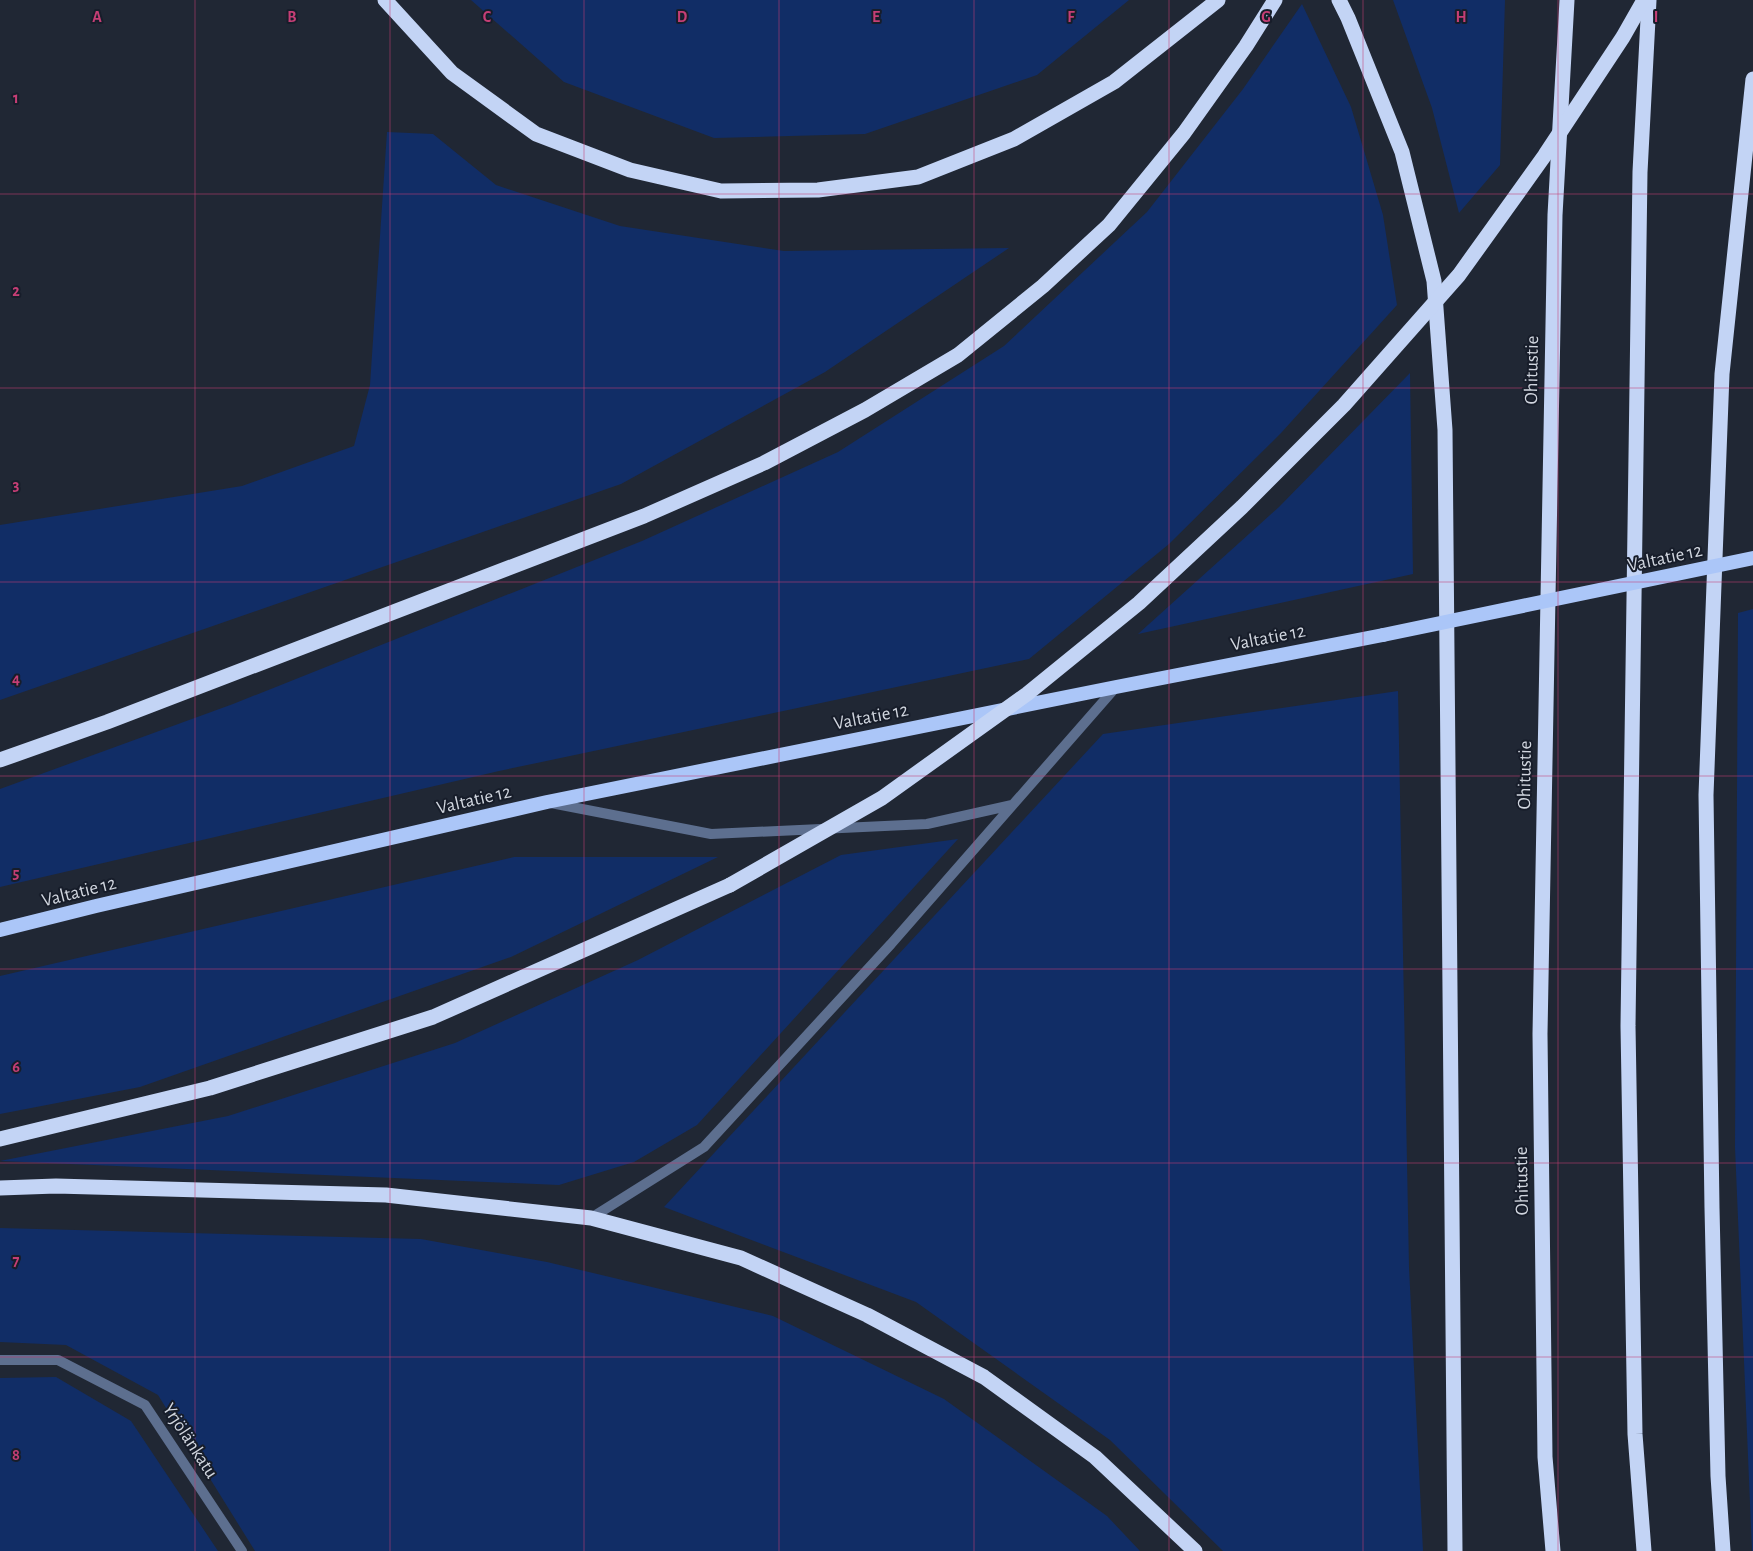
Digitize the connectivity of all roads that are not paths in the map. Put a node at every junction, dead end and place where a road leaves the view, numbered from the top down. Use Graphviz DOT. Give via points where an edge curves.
graph roads {
  1 [pos="385,0"];
  2 [pos="1218,0"];
  3 [pos="1275,0"];
  4 [pos="1339,0"];
  5 [pos="1568,0"];
  6 [pos="1644,0"];
  7 [pos="1649,0"];
  8 [pos="1753,79"];
  9 [pos="1753,558"];
  10 [pos="1116,687"];
  11 [pos="0,760"];
  12 [pos="547,802"];
  13 [pos="1012,806"];
  14 [pos="0,930"];
  15 [pos="0,1139"];
  16 [pos="0,1188"];
  17 [pos="592,1218"];
  18 [pos="0,1360"];
  19 [pos="242,1551"];
  20 [pos="1195,1551"];
  21 [pos="1454,1551"];
  22 [pos="1553,1551"];
  23 [pos="1644,1551"];
  24 [pos="1723,1551"];
  1 -- 2 [label="highway" via="452,72 536,134 630,170 721,191 818,190 918,177 1014,139 1114,82"];
  3 -- 11 [label="highway" via="1184,133 1109,225 1043,286 958,355 866,410 764,463 644,516"];
  4 -- 21 [label="highway" via="1402,152 1434,281 1443,402 1446,450"];
  5 -- 22 [label="highway, Ohitustie" via="1555,215 1540,1034 1545,1457"];
  6 -- 15 [label="highway, bridge" via="1545,155 1459,275 1344,405 1242,507 1139,603 1027,694 882,798 730,885 433,1017 210,1088"];
  7 -- 23 [label="highway" via="1640,172 1628,1026 1634,1434"];
  8 -- 24 [label="highway" via="1722,374 1706,795 1718,1476"];
  9 -- 10 [label="highway, Valtatie 12, bridge"];
  10 -- 12 [label="highway, Valtatie 12"];
  10 -- 13 [label="street"];
  12 -- 13 [label="street" via="711,834 927,824"];
  12 -- 14 [label="highway, Valtatie 12"];
  13 -- 17 [label="street" via="892,944 704,1147"];
  16 -- 17 [label="highway" via="56,1186 386,1195"];
  17 -- 20 [label="highway" via="741,1258 867,1315 984,1377 1095,1457"];
  18 -- 19 [label="street, Yrjölänkatu" via="58,1360 146,1405"];
}
